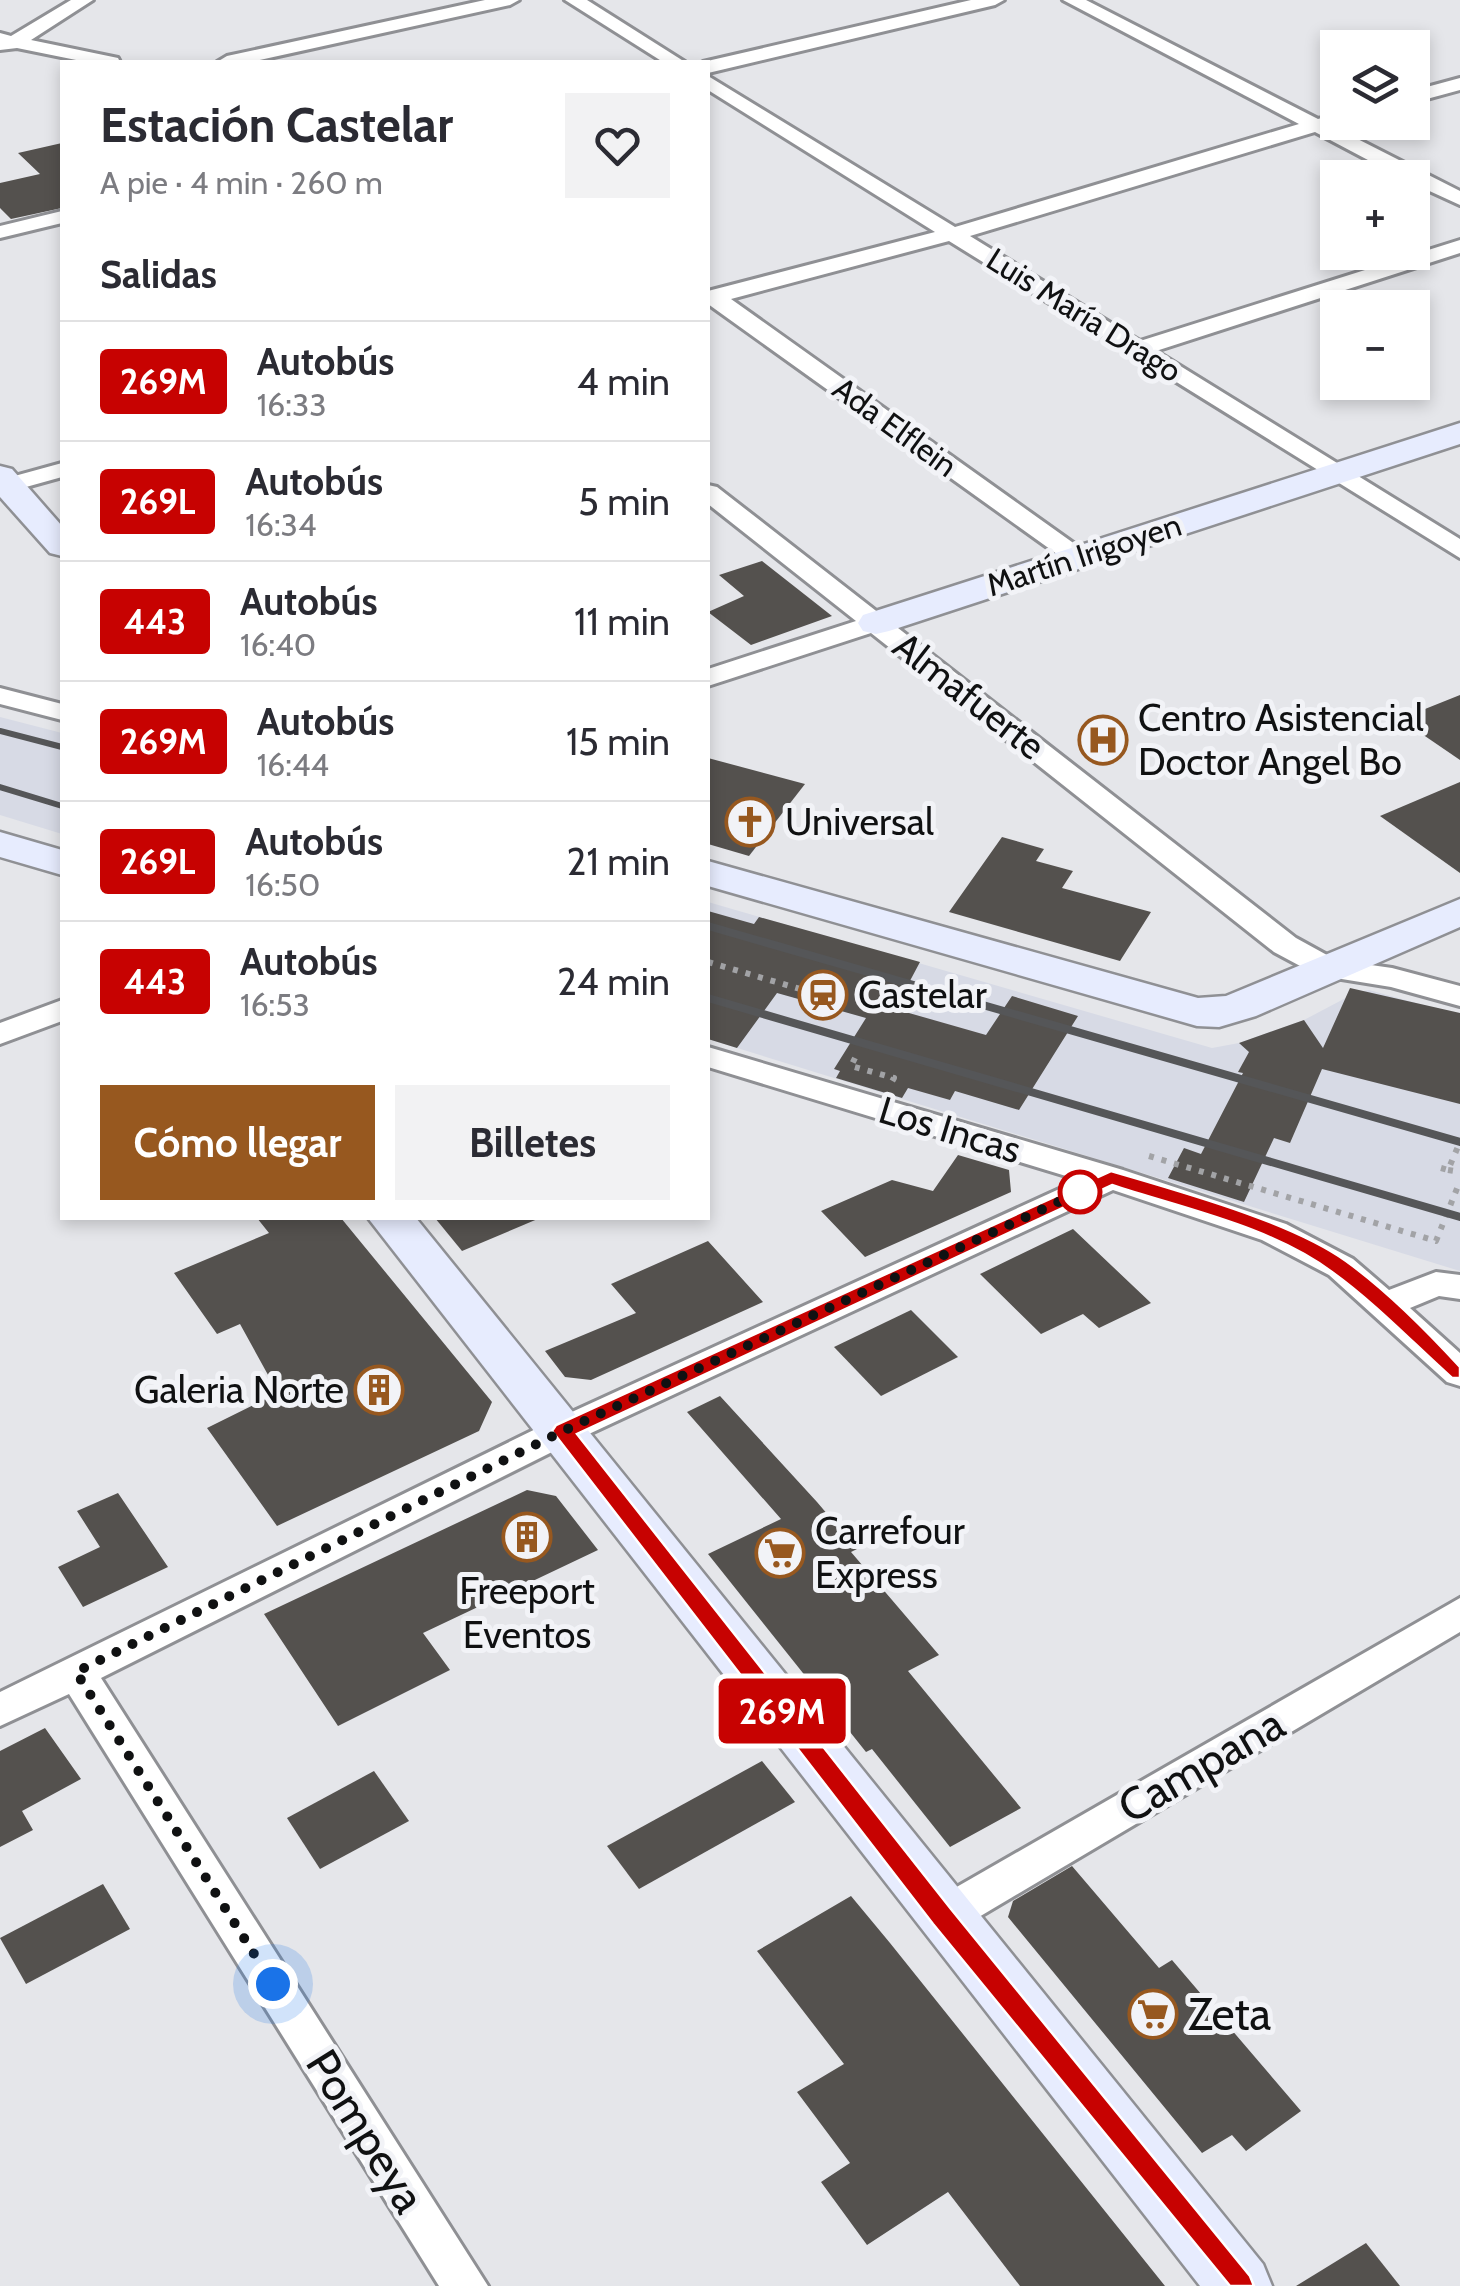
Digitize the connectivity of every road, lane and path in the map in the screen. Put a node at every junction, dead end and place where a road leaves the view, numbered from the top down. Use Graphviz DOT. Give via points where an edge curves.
graph roads {
  1 [pos="84,0"];
  2 [pos="510,0"];
  3 [pos="574,0"];
  4 [pos="995,0"];
  5 [pos="1072,0"];
  6 [pos="4,44"];
  7 [pos="99,60"];
  8 [pos="237,60"];
  9 [pos="672,60"];
  10 [pos="710,67"];
  11 [pos="710,83"];
  12 [pos="1460,84"];
  13 [pos="1430,93"];
  14 [pos="1320,124"];
  15 [pos="1316,125"];
  16 [pos="1460,199"];
  17 [pos="60,217"];
  18 [pos="0,232"];
  19 [pos="953,234"];
  20 [pos="1460,246"];
  21 [pos="710,297"];
  22 [pos="1140,349"];
  23 [pos="1460,433"];
  24 [pos="60,470"];
  25 [pos="1337,473"];
  26 [pos="4,481"];
  27 [pos="710,494"];
  28 [pos="60,544"];
  29 [pos="1460,550"];
  30 [pos="1077,558"];
  31 [pos="876,623"];
  32 [pos="710,677"];
  33 [pos="0,696"];
  34 [pos="60,711"];
  35 [pos="0,844"];
  36 [pos="60,863"];
  37 [pos="710,874"];
  38 [pos="1460,912"];
  39 [pos="710,963"];
  40 [pos="1328,968"];
  41 [pos="808,991"];
  42 [pos="1460,996"];
  43 [pos="60,1011"];
  44 [pos="0,1034"];
  45 [pos="710,1058"];
  46 [pos="1460,1142"];
  47 [pos="1148,1155"];
  48 [pos="1460,1172"];
  49 [pos="1111,1178"];
  50 [pos="1460,1181"];
  51 [pos="393,1220"];
  52 [pos="1460,1288"];
  53 [pos="1385,1305"];
  54 [pos="1460,1373"];
  55 [pos="563,1431"];
  56 [pos="1460,1614"];
  57 [pos="76,1672"];
  58 [pos="0,1710"];
  59 [pos="942,1916"];
  60 [pos="465,2286"];
  61 [pos="1240,2286"];
  1 -- 6 [label="street"];
  2 -- 8 [label="street"];
  3 -- 9 [label="street"];
  4 -- 10 [label="street"];
  5 -- 15 [label="street"];
  6 -- 7 [label="street"];
  11 -- 19 [label="street, Luis María Drago"];
  12 -- 13 [label="street"];
  14 -- 15 [label="street"];
  15 -- 16 [label="street"];
  15 -- 19 [label="street"];
  17 -- 18 [label="street"];
  19 -- 21 [label="street"];
  19 -- 22 [label="street, Luis María Drago"];
  20 -- 22 [label="street"];
  21 -- 30 [label="street, Ada Elflein"];
  22 -- 25 [label="street, Luis María Drago"];
  23 -- 25 [label="street, Martín Irigoyen"];
  24 -- 26 [label="street"];
  25 -- 29 [label="street, Luis María Drago"];
  25 -- 30 [label="street, Martín Irigoyen"];
  26 -- 28 [label="street"];
  27 -- 31 [label="street, Almafuerte"];
  30 -- 31 [label="street, Martín Irigoyen"];
  31 -- 32 [label="street, Martín Irigoyen"];
  31 -- 40 [label="street, Almafuerte" via="1284,946"];
  33 -- 34 [label="street"];
  35 -- 36 [label="street"];
  37 -- 40 [label="street" via="1197,1012 1219,1013"];
  38 -- 40 [label="street"];
  39 -- 41 [label="path"];
  40 -- 42 [label="street, Almafuerte"];
  43 -- 44 [label="street"];
  45 -- 49 [label="street, Los Incas"];
  46 -- 48 [label="path" via="1445,1168"];
  47 -- 50 [label="path" via="1436,1241"];
  49 -- 53 [label="street, Los Incas" via="1274,1232 1341,1267"];
  49 -- 55 [label="street"];
  51 -- 55 [label="street"];
  52 -- 53 [label="street" via="1436,1284"];
  53 -- 54 [label="street, Los Incas"];
  55 -- 57 [label="street"];
  55 -- 59 [label="street"];
  56 -- 59 [label="street, Campana"];
  57 -- 58 [label="street"];
  57 -- 60 [label="street, Pompeya"];
  59 -- 61 [label="street"];
}
